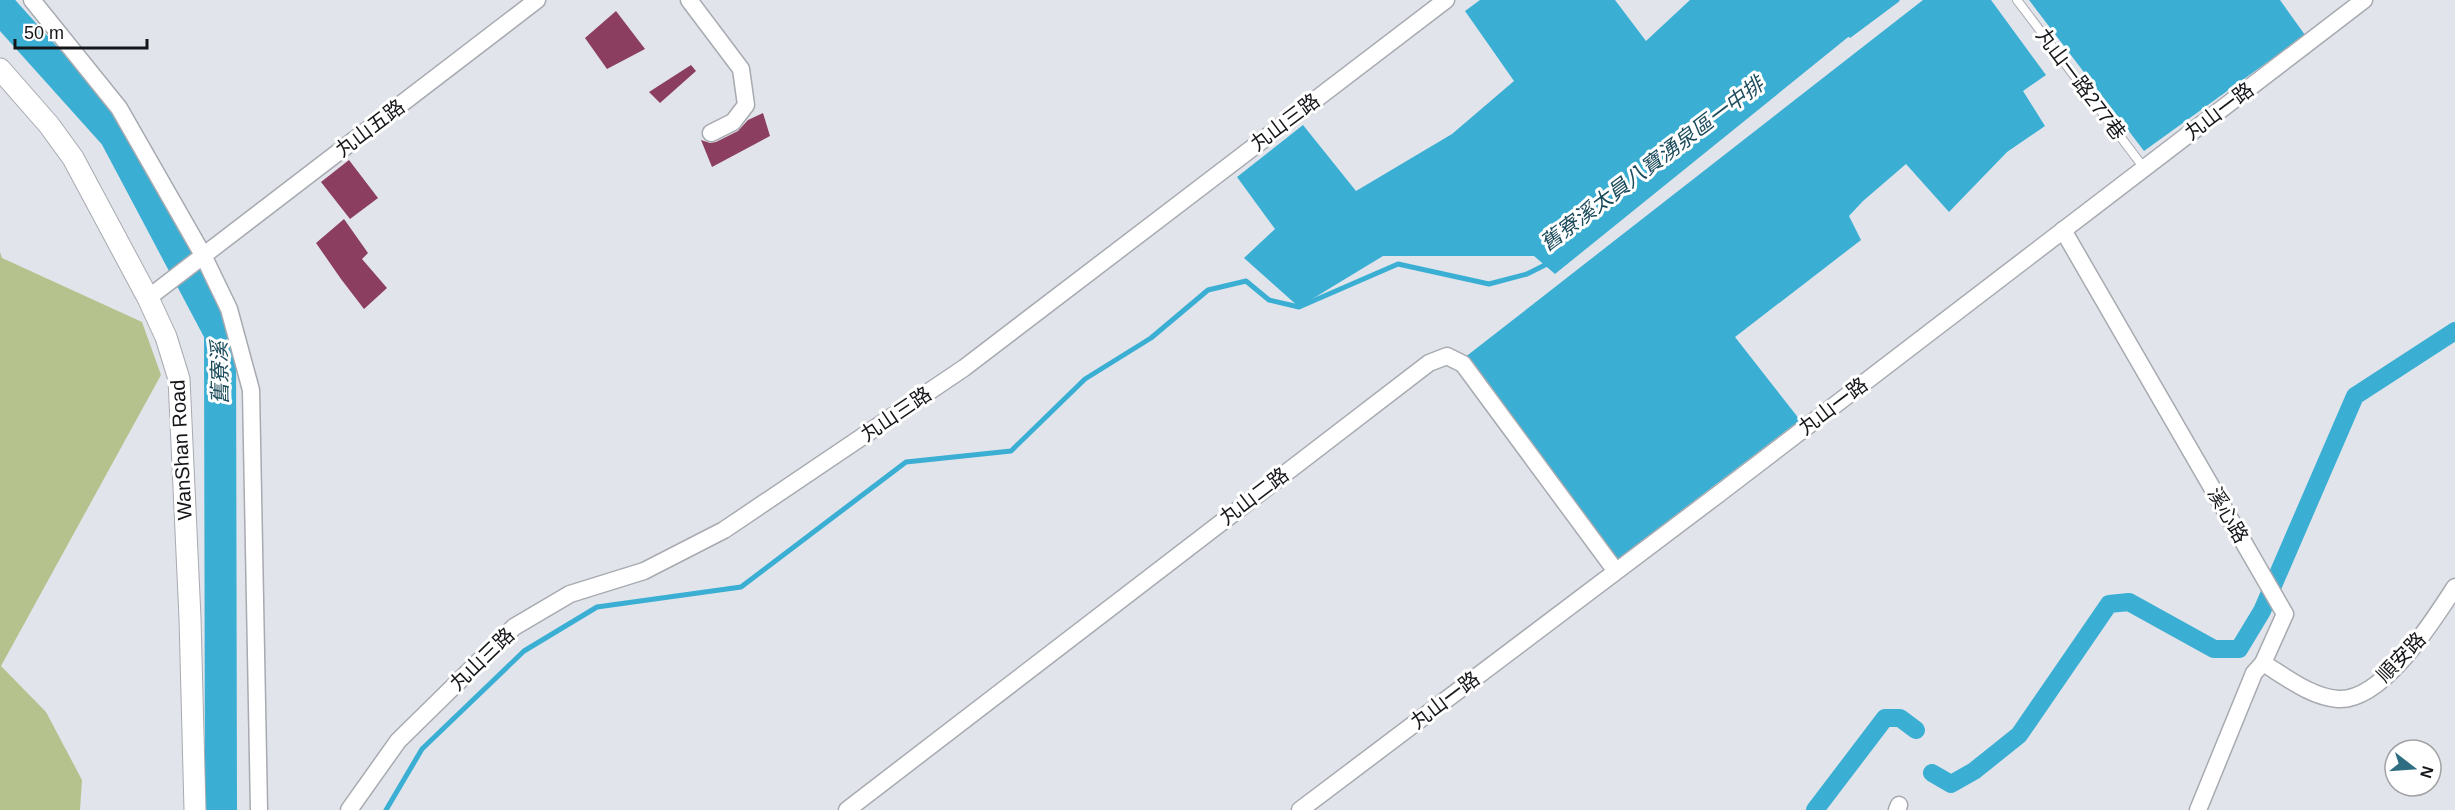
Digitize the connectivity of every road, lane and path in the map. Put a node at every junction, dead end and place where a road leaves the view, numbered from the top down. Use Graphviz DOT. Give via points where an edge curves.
graph roads {
  1 [pos="32,0"];
  2 [pos="537,0"];
  3 [pos="689,0"];
  4 [pos="1446,0"];
  5 [pos="2017,0"];
  6 [pos="2364,0"];
  7 [pos="0,69"];
  8 [pos="711,133"];
  9 [pos="2144,168"];
  10 [pos="2063,230"];
  11 [pos="202,256"];
  12 [pos="148,297"];
  13 [pos="1615,570"];
  14 [pos="2455,587"];
  15 [pos="2264,663"];
  16 [pos="195,810"];
  17 [pos="259,810"];
  18 [pos="349,810"];
  19 [pos="847,810"];
  20 [pos="1300,810"];
  21 [pos="2198,810"];
  1 -- 11 [label="street" via="119,108"];
  2 -- 11 [label="street, 丸山五路"];
  3 -- 8 [label="street" via="741,69 746,105 733,122"];
  4 -- 18 [label="street, 丸山三路" via="964,368 734,524 644,571 570,594 514,627 398,741"];
  5 -- 9 [label="lane, 丸山一路277巷"];
  6 -- 9 [label="street, 丸山一路"];
  7 -- 12 [label="street, WanShan Road" via="74,158"];
  9 -- 10 [label="street, 丸山一路"];
  10 -- 13 [label="street, 丸山一路"];
  10 -- 15 [label="street, 溪心路" via="2286,614"];
  11 -- 12 [label="street, 丸山五路"];
  11 -- 17 [label="street" via="229,309 251,390"];
  12 -- 16 [label="street, WanShan Road" via="179,379"];
  13 -- 19 [label="street, 丸山二路" via="1462,364 1447,356 1428,363"];
  13 -- 20 [label="street, 丸山一路"];
  14 -- 15 [label="street, 順安路" via="2423,637 2364,693 2340,699 2312,692"];
  15 -- 21 [label="street, 溪心路" via="2254,673"];
}
